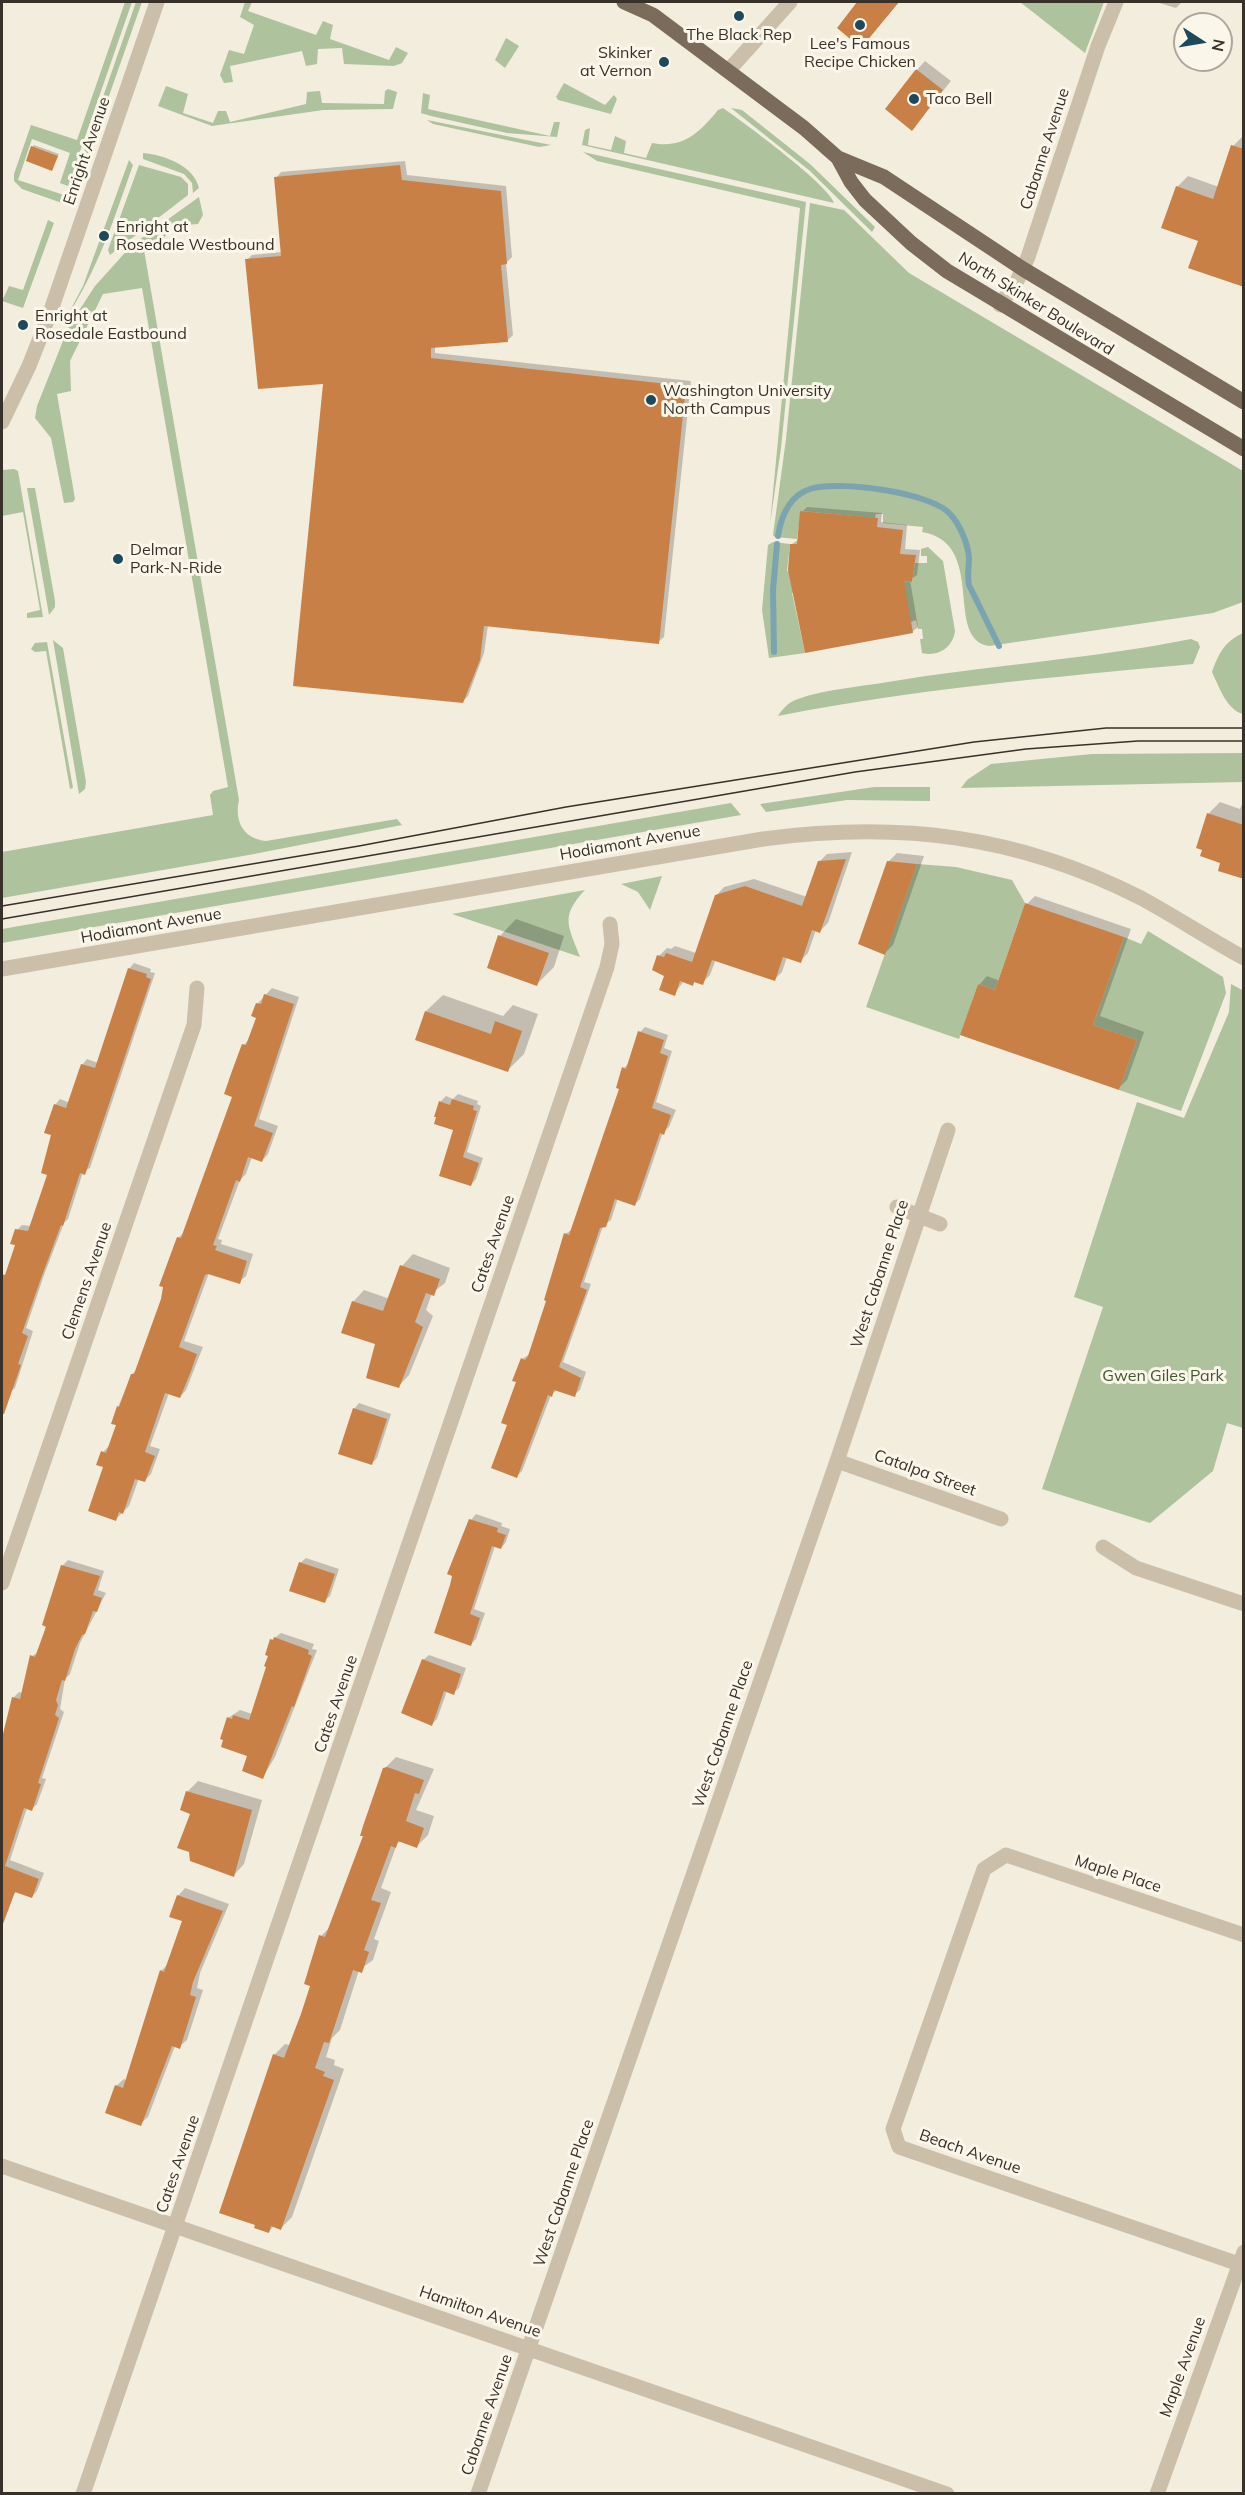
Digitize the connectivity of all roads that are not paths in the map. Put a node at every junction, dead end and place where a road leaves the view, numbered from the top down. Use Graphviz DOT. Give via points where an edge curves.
graph roads {
  1 [pos="157,2"];
  2 [pos="624,2"];
  3 [pos="790,2"];
  4 [pos="1116,2"];
  5 [pos="729,70"];
  6 [pos="838,158"];
  7 [pos="1023,269"];
  8 [pos="1000,305"];
  9 [pos="1244,402"];
  10 [pos="2,422"];
  11 [pos="1244,449"];
  12 [pos="610,924"];
  13 [pos="1244,958"];
  14 [pos="2,969"];
  15 [pos="197,988"];
  16 [pos="948,1130"];
  17 [pos="897,1207"];
  18 [pos="918,1216"];
  19 [pos="940,1224"];
  20 [pos="837,1461"];
  21 [pos="1001,1520"];
  22 [pos="1103,1547"];
  23 [pos="2,1583"];
  24 [pos="1244,1604"];
  25 [pos="984,1869"];
  26 [pos="1244,1935"];
  27 [pos="2,2166"];
  28 [pos="176,2226"];
  29 [pos="1241,2258"];
  30 [pos="529,2348"];
  31 [pos="82,2493"];
  32 [pos="478,2493"];
  33 [pos="947,2493"];
  34 [pos="1157,2493"];
  1 -- 10 [label="street, Enright Avenue" via="50,313"];
  2 -- 5 [label="main road, North Skinker Boulevard" via="653,15"];
  3 -- 5 [label="street"];
  4 -- 7 [label="street, Cabanne Avenue"];
  5 -- 6 [label="main road, North Skinker Boulevard" via="776,104"];
  6 -- 7 [label="main road, North Skinker Boulevard" via="884,177"];
  6 -- 8 [label="main road, North Skinker Boulevard" via="865,200 911,243"];
  7 -- 8 [label="street, Cabanne Avenue"];
  7 -- 9 [label="main road, North Skinker Boulevard"];
  8 -- 11 [label="main road, North Skinker Boulevard"];
  12 -- 28 [label="street, Cates Avenue" via="612,944 607,967"];
  13 -- 14 [label="street, Hodiamont Avenue" via="1140,898 1060,863 1023,851 937,834 863,830 763,839"];
  15 -- 23 [label="street, Clemens Avenue" via="194,1026"];
  16 -- 18 [label="street, West Cabanne Place"];
  17 -- 18 [label="street"];
  18 -- 19 [label="street"];
  18 -- 20 [label="street, West Cabanne Place"];
  20 -- 21 [label="street, Catalpa Street"];
  20 -- 30 [label="street, West Cabanne Place"];
  22 -- 24 [label="street" via="1137,1568"];
  25 -- 26 [label="street, Maple Place" via="1005,1855"];
  25 -- 29 [label="street, Beach Avenue" via="893,2128 899,2147"];
  27 -- 28 [label="street, Hamilton Avenue"];
  28 -- 30 [label="street, Hamilton Avenue"];
  28 -- 31 [label="street, Cates Avenue"];
  29 -- 34 [label="street, Maple Avenue"];
  30 -- 32 [label="street, Cabanne Avenue"];
  30 -- 33 [label="street, Hamilton Avenue"];
}
